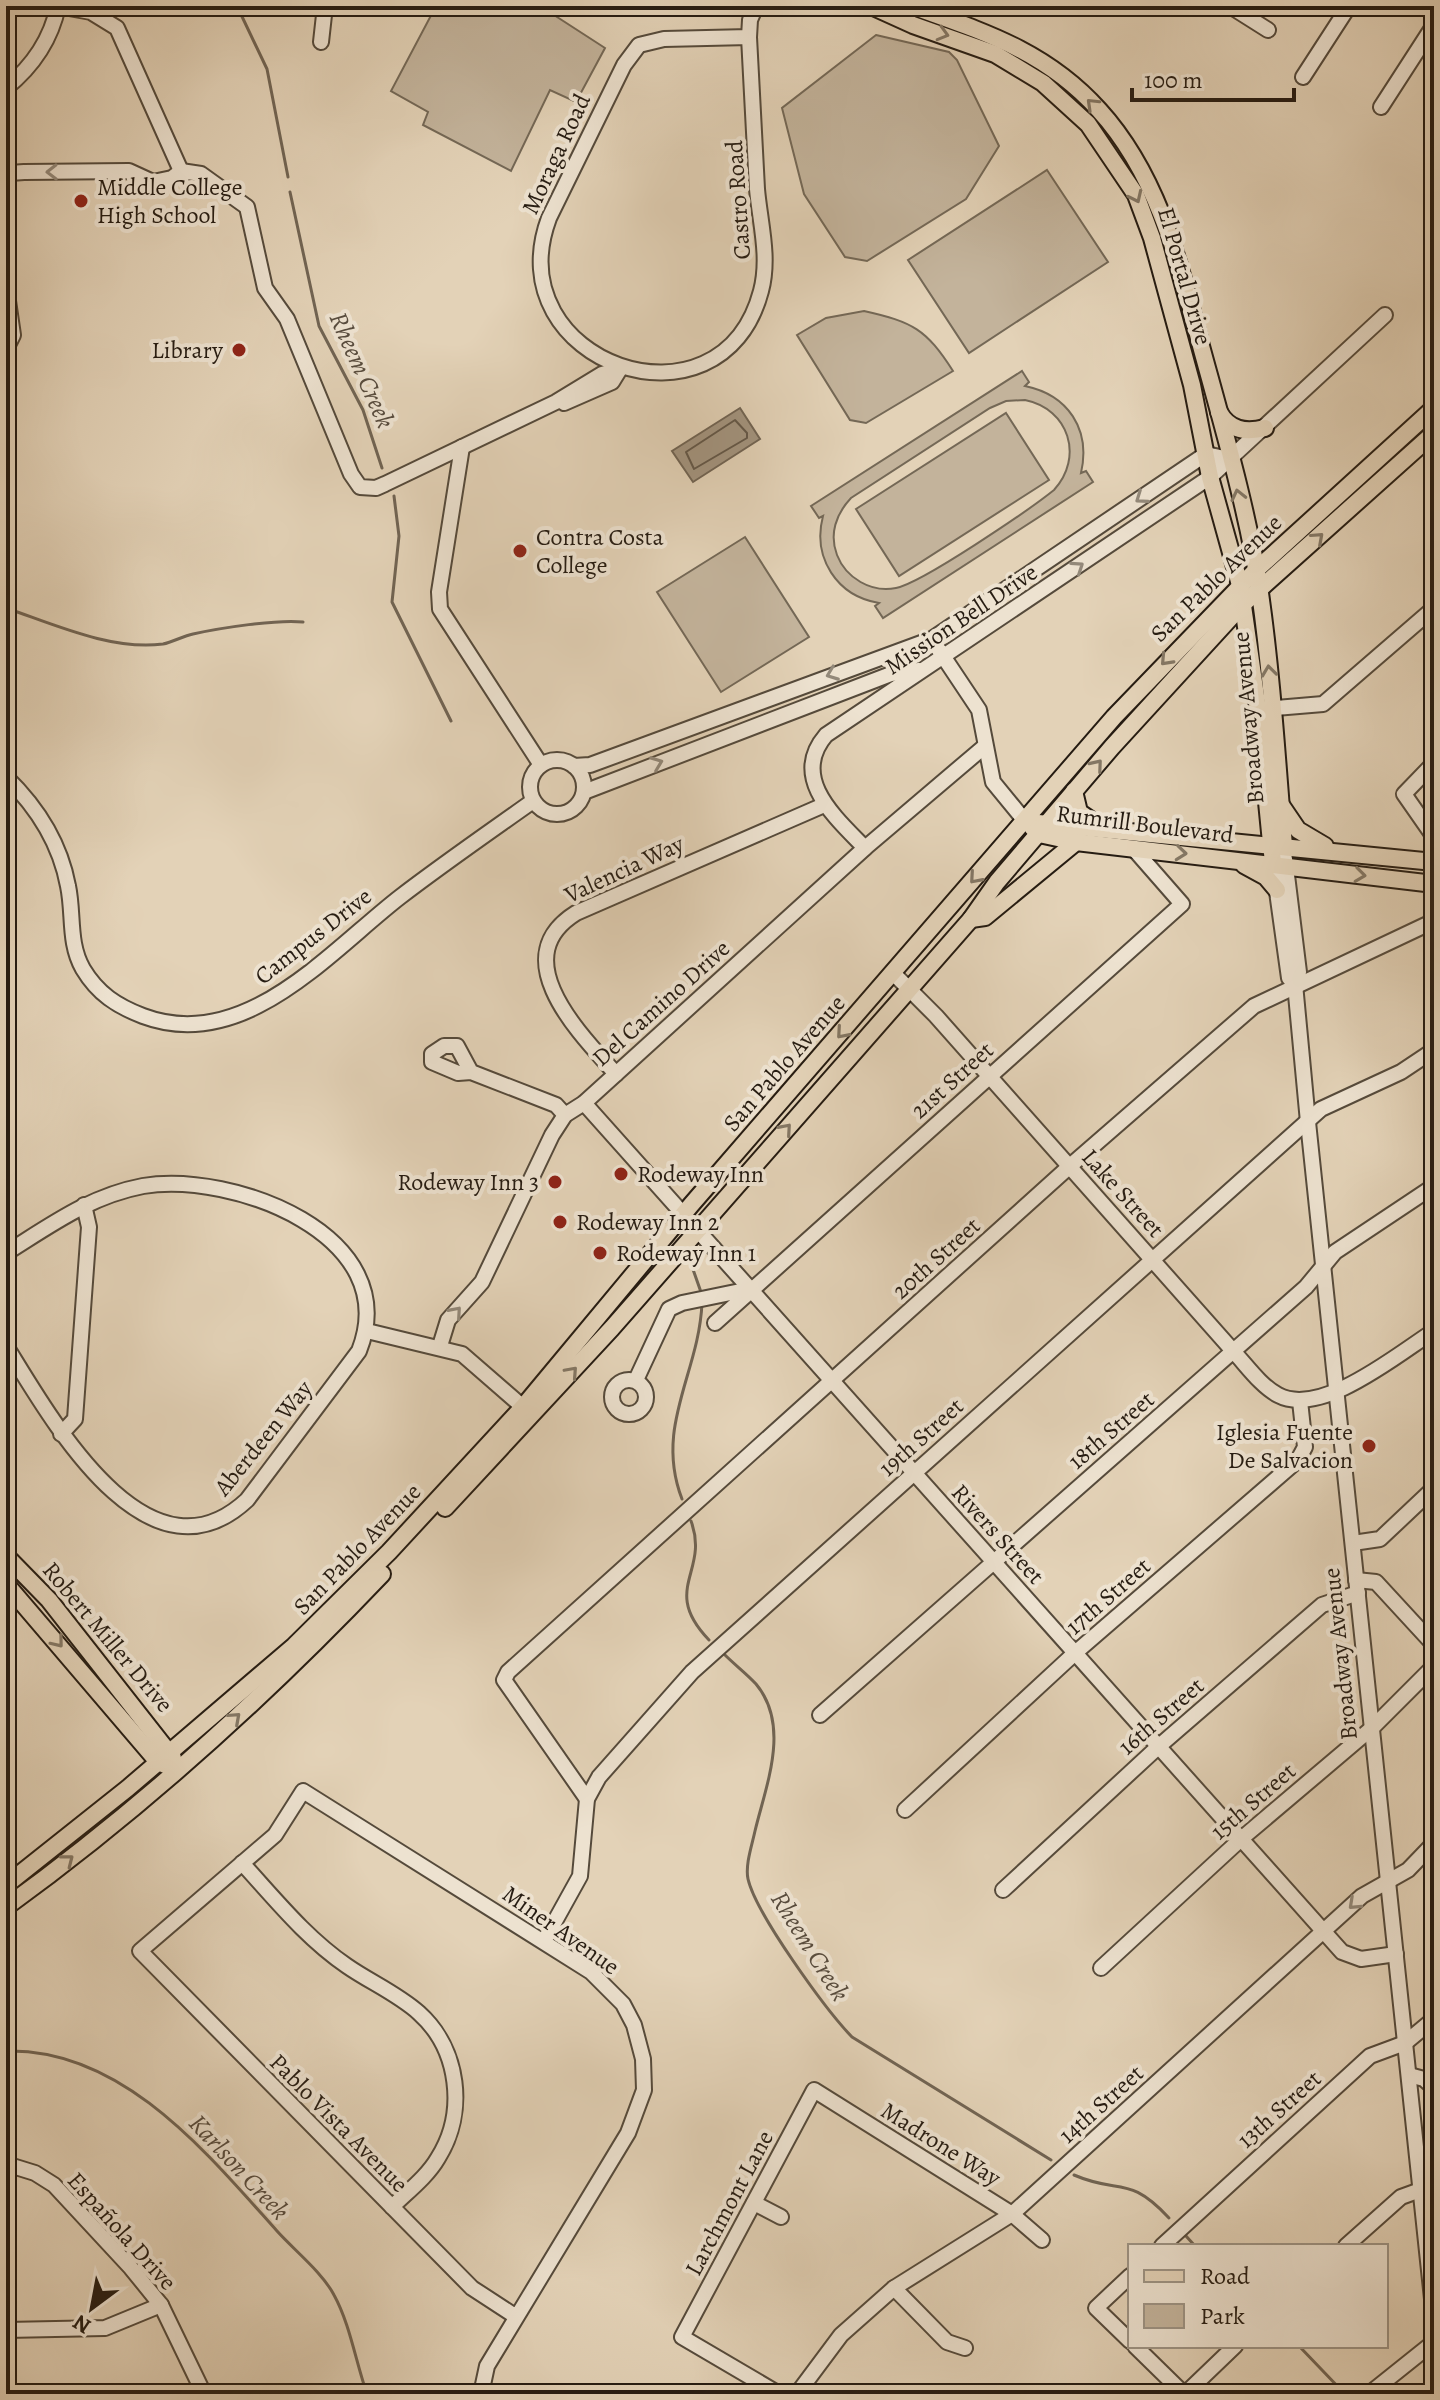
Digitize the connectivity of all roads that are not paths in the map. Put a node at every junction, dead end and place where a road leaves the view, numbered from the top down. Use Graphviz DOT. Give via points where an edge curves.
graph roads {
  1 [pos="58,6"];
  2 [pos="325,6"];
  3 [pos="742,6"];
  4 [pos="871,6"];
  5 [pos="912,6"];
  6 [pos="1230,6"];
  7 [pos="1349,6"];
  8 [pos="753,13"];
  9 [pos="1434,25"];
  10 [pos="1268,30"];
  11 [pos="749,37"];
  12 [pos="321,42"];
  13 [pos="1303,77"];
  14 [pos="6,88"];
  15 [pos="1381,107"];
  16 [pos="181,171"];
  17 [pos="6,178"];
  18 [pos="6,287"];
  19 [pos="1385,315"];
  20 [pos="6,349"];
  21 [pos="620,369"];
  22 [pos="667,373"];
  23 [pos="1434,408"];
  24 [pos="1217,409"];
  25 [pos="1419,421"];
  26 [pos="1265,428"];
  27 [pos="1434,433"];
  28 [pos="462,447"];
  29 [pos="1206,454"];
  30 [pos="1229,459"];
  31 [pos="1387,475"];
  32 [pos="1210,477"];
  33 [pos="1246,532"];
  34 [pos="1231,542"];
  35 [pos="1285,543"];
  36 [pos="1255,571"];
  37 [pos="1240,585"];
  38 [pos="1260,590"];
  39 [pos="1243,604"];
  40 [pos="1434,608"];
  41 [pos="1204,621"];
  42 [pos="1216,634"];
  43 [pos="932,639"];
  44 [pos="1249,645"];
  45 [pos="944,657"];
  46 [pos="923,669"];
  47 [pos="1266,709"];
  48 [pos="985,746"];
  49 [pos="1434,763"];
  50 [pos="541,765"];
  51 [pos="574,766"];
  52 [pos="6,777"];
  53 [pos="1074,791"];
  54 [pos="584,792"];
  55 [pos="533,801"];
  56 [pos="1280,804"];
  57 [pos="824,805"];
  58 [pos="1025,821"];
  59 [pos="1102,828"];
  60 [pos="1043,829"];
  61 [pos="1434,837"];
  62 [pos="1076,842"];
  63 [pos="1278,845"];
  64 [pos="865,848"];
  65 [pos="1133,848"];
  66 [pos="1337,852"];
  67 [pos="1231,859"];
  68 [pos="1434,862"];
  69 [pos="1279,865"];
  70 [pos="1434,884"];
  71 [pos="1277,890"];
  72 [pos="971,919"];
  73 [pos="1434,921"];
  74 [pos="894,974"];
  75 [pos="1295,984"];
  76 [pos="909,988"];
  77 [pos="1434,1050"];
  78 [pos="471,1072"];
  79 [pos="616,1074"];
  80 [pos="989,1076"];
  81 [pos="584,1103"];
  82 [pos="565,1115"];
  83 [pos="1308,1122"];
  84 [pos="1070,1166"];
  85 [pos="1434,1186"];
  86 [pos="84,1205"];
  87 [pos="683,1214"];
  88 [pos="699,1231"];
  89 [pos="6,1253"];
  90 [pos="1153,1260"];
  91 [pos="1323,1270"];
  92 [pos="750,1289"];
  93 [pos="715,1323"];
  94 [pos="367,1331"];
  95 [pos="1434,1331"];
  96 [pos="6,1346"];
  97 [pos="440,1346"];
  98 [pos="1234,1352"];
  99 [pos="636,1380"];
  100 [pos="833,1382"];
  101 [pos="1337,1393"];
  102 [pos="1300,1401"];
  103 [pos="523,1407"];
  104 [pos="61,1434"];
  105 [pos="914,1472"];
  106 [pos="1434,1488"];
  107 [pos="1353,1543"];
  108 [pos="6,1556"];
  109 [pos="993,1562"];
  110 [pos="6,1584"];
  111 [pos="1357,1586"];
  112 [pos="1434,1645"];
  113 [pos="1075,1653"];
  114 [pos="1434,1666"];
  115 [pos="820,1715"];
  116 [pos="1372,1728"];
  117 [pos="1158,1747"];
  118 [pos="164,1756"];
  119 [pos="177,1771"];
  120 [pos="587,1799"];
  121 [pos="905,1810"];
  122 [pos="1241,1839"];
  123 [pos="1434,1843"];
  124 [pos="242,1863"];
  125 [pos="1388,1881"];
  126 [pos="6,1885"];
  127 [pos="1003,1890"];
  128 [pos="6,1907"];
  129 [pos="1324,1933"];
  130 [pos="544,1941"];
  131 [pos="1396,1954"];
  132 [pos="1101,1968"];
  133 [pos="1434,2019"];
  134 [pos="1405,2043"];
  135 [pos="1409,2075"];
  136 [pos="1434,2088"];
  137 [pos="814,2090"];
  138 [pos="6,2164"];
  139 [pos="1427,2187"];
  140 [pos="754,2203"];
  141 [pos="392,2207"];
  142 [pos="1012,2214"];
  143 [pos="781,2217"];
  144 [pos="1042,2240"];
  145 [pos="1164,2244"];
  146 [pos="1348,2244"];
  147 [pos="1128,2278"];
  148 [pos="894,2288"];
  149 [pos="161,2305"];
  150 [pos="515,2316"];
  151 [pos="1434,2318"];
  152 [pos="6,2330"];
  153 [pos="1128,2339"];
  154 [pos="1434,2342"];
  155 [pos="965,2348"];
  156 [pos="1137,2348"];
  157 [pos="1233,2348"];
  158 [pos="204,2394"];
  159 [pos="481,2394"];
  160 [pos="779,2394"];
  161 [pos="797,2394"];
  162 [pos="1185,2394"];
  163 [pos="1369,2394"];
  1 -- 14 [label="street" via="45,44"];
  1 -- 16 [label="street" via="91,12 117,28"];
  2 -- 12 [label="street"];
  3 -- 8 [label="street, Castro Road"];
  4 -- 29 [label="main road, El Portal Drive, one-way" via="1022,69 1076,110 1109,151 1136,195 1152,238"];
  24 -- 5 [label="main road, El Portal Drive, one-way" via="1159,206 1126,144 1099,110 1037,57 968,24"];
  6 -- 10 [label="street"];
  7 -- 13 [label="street"];
  8 -- 11 [label="street, Castro Road"];
  9 -- 15 [label="street"];
  11 -- 21 [label="street, Moraga Road" via="664,39 639,45 624,65 549,218 541,265 550,302 576,341"];
  11 -- 22 [label="street, Castro Road" via="765,245 761,294 734,340 693,367"];
  16 -- 17 [label="street, one-way" via="153,182 129,171 24,172"];
  16 -- 28 [label="street" via="201,174 247,207 265,288 287,319 355,483 376,488"];
  18 -- 20 [label="street" via="13,335"];
  19 -- 26 [label="street, Mission Bell Drive"];
  21 -- 22 [label="street, Moraga Road"];
  21 -- 28 [label="street"];
  23 -- 25 [label="main road, San Pablo Avenue"];
  24 -- 26 [label="main road" via="1239,430"];
  24 -- 30 [label="main road, El Portal Drive"];
  25 -- 31 [label="main road" via="1419,435 1388,464"];
  25 -- 35 [label="main road, San Pablo Avenue"];
  26 -- 30 [label="street, Mission Bell Drive"];
  27 -- 31 [label="main road, San Pablo Avenue"];
  28 -- 50 [label="street" via="440,609"];
  29 -- 30 [label="street"];
  29 -- 32 [label="main road, El Portal Drive"];
  29 -- 43 [label="street, Mission Bell Drive, one-way"];
  30 -- 32 [label="street, Mission Bell Drive"];
  33 -- 30 [label="main road, El Portal Drive, one-way"];
  38 -- 31 [label="main road, San Pablo Avenue, one-way"];
  32 -- 34 [label="main road, El Portal Drive"];
  45 -- 32 [label="street, Mission Bell Drive, one-way"];
  33 -- 35 [label="main road" via="1258,543"];
  33 -- 36 [label="main road, El Portal Drive"];
  34 -- 37 [label="main road, El Portal Drive"];
  34 -- 41 [label="main road" via="1225,583"];
  35 -- 36 [label="main road, San Pablo Avenue"];
  36 -- 37 [label="main road, San Pablo Avenue"];
  36 -- 38 [label="main road, El Portal Drive"];
  37 -- 39 [label="main road, El Portal Drive"];
  37 -- 41 [label="main road, San Pablo Avenue"];
  38 -- 39 [label="main road, San Pablo Avenue"];
  47 -- 38 [label="main road, Broadway Avenue, one-way"];
  39 -- 42 [label="main road, San Pablo Avenue"];
  39 -- 44 [label="main road, Broadway Avenue"];
  40 -- 47 [label="street" via="1323,704"];
  41 -- 58 [label="main road, San Pablo Avenue, one-way"];
  42 -- 44 [label="main road" via="1234,631"];
  53 -- 42 [label="main road, San Pablo Avenue, one-way"];
  43 -- 45 [label="street"];
  43 -- 51 [label="street, one-way" via="590,765"];
  44 -- 47 [label="main road, Broadway Avenue"];
  45 -- 46 [label="street, Mission Bell Drive"];
  45 -- 48 [label="street" via="973,697"];
  54 -- 46 [label="street, one-way" via="891,674"];
  46 -- 57 [label="street, Mission Bell Drive" via="820,742 812,775"];
  47 -- 56 [label="main road, Broadway Avenue"];
  47 -- 63 [label="main road, Broadway Avenue"];
  48 -- 58 [label="street" via="993,782"];
  48 -- 64 [label="street, Del Camino Drive"];
  49 -- 61 [label="street" via="1404,794"];
  50 -- 51 [label="street" via="557,760"];
  50 -- 55 [label="street" via="531,778"];
  51 -- 54 [label="street"];
  52 -- 55 [label="street, Campus Drive" via="37,811 56,846 68,887 75,954 85,972 108,1000 172,1025 229,1017 292,986 402,895"];
  53 -- 59 [label="main road" via="1079,812"];
  53 -- 60 [label="main road, San Pablo Avenue"];
  54 -- 55 [label="street" via="576,807 562,815 545,812"];
  56 -- 63 [label="main road, Broadway Avenue"];
  56 -- 66 [label="main road" via="1298,830"];
  57 -- 64 [label="street, Mission Bell Drive"];
  57 -- 79 [label="street, Valencia Way" via="576,913 559,926 548,956 553,991 575,1029"];
  58 -- 60 [label="main road, Rumrill Boulevard"];
  58 -- 74 [label="main road, San Pablo Avenue, one-way"];
  59 -- 60 [label="main road, Rumrill Boulevard"];
  59 -- 63 [label="main road, Rumrill Boulevard"];
  60 -- 62 [label="main road, Rumrill Boulevard"];
  60 -- 72 [label="main road, San Pablo Avenue"];
  62 -- 65 [label="main road, Rumrill Boulevard"];
  62 -- 72 [label="main road" via="985,917"];
  63 -- 66 [label="main road, Rumrill Boulevard"];
  63 -- 69 [label="main road, Broadway Avenue"];
  64 -- 79 [label="street, Del Camino Drive"];
  65 -- 67 [label="main road, Rumrill Boulevard, one-way"];
  65 -- 80 [label="street, 21st Street" via="1182,904"];
  66 -- 68 [label="main road, Rumrill Boulevard"];
  67 -- 69 [label="main road, Rumrill Boulevard"];
  67 -- 71 [label="main road" via="1266,877"];
  69 -- 70 [label="main road, Rumrill Boulevard, one-way"];
  69 -- 71 [label="street, Broadway Avenue"];
  69 -- 75 [label="street, Broadway Avenue" via="1299,972"];
  71 -- 75 [label="street, Broadway Avenue" via="1289,978"];
  72 -- 76 [label="main road, San Pablo Avenue"];
  73 -- 75 [label="street, 20th Street"];
  74 -- 76 [label="street, Lake Street"];
  74 -- 87 [label="main road, San Pablo Avenue, one-way"];
  75 -- 83 [label="street, Broadway Avenue"];
  75 -- 84 [label="street, 20th Street" via="1254,1006"];
  76 -- 80 [label="street, Lake Street"];
  88 -- 76 [label="main road, San Pablo Avenue, one-way"];
  77 -- 83 [label="street, 19th Street" via="1401,1072 1321,1109"];
  78 -- 82 [label="street" via="556,1105"];
  79 -- 81 [label="street, Del Camino Drive"];
  80 -- 84 [label="street, Lake Street"];
  80 -- 92 [label="street, 21st Street"];
  81 -- 82 [label="street, Del Camino Drive"];
  81 -- 87 [label="street, Rivers Street"];
  97 -- 82 [label="street, Del Camino Drive, one-way" via="448,1320 482,1282"];
  83 -- 90 [label="street, 19th Street"];
  83 -- 91 [label="street, Broadway Avenue"];
  84 -- 90 [label="street, Lake Street"];
  84 -- 100 [label="street, 20th Street"];
  85 -- 91 [label="street, 18th Street" via="1335,1252"];
  86 -- 89 [label="street"];
  86 -- 94 [label="street" via="143,1186 182,1182 265,1201 334,1243 354,1265 366,1295"];
  86 -- 104 [label="street" via="89,1227 75,1419"];
  87 -- 88 [label="street, Rivers Street"];
  87 -- 103 [label="main road, San Pablo Avenue"];
  88 -- 92 [label="street, Rivers Street"];
  119 -- 88 [label="main road, San Pablo Avenue, one-way" via="335,1624 531,1419"];
  90 -- 98 [label="street, Lake Street"];
  90 -- 105 [label="street, 19th Street"];
  91 -- 98 [label="street, 18th Street"];
  91 -- 101 [label="street, Broadway Avenue"];
  92 -- 93 [label="street, 21st Street"];
  92 -- 99 [label="street, 21st Street" via="669,1309"];
  92 -- 100 [label="street, Rivers Street"];
  94 -- 97 [label="street"];
  94 -- 104 [label="street, Aberdeen Way" via="359,1351 255,1491 222,1518 177,1525 140,1512"];
  95 -- 101 [label="street"];
  96 -- 104 [label="street, Aberdeen Way"];
  97 -- 103 [label="street" via="462,1354"];
  98 -- 102 [label="street, Lake Street" via="1279,1396"];
  98 -- 109 [label="street, 18th Street"];
  100 -- 105 [label="street, Rivers Street"];
  100 -- 120 [label="street, 20th Street" via="508,1672 504,1680"];
  101 -- 102 [label="street"];
  101 -- 107 [label="street, Broadway Avenue"];
  102 -- 113 [label="street, 17th Street" via="1305,1447 1298,1460"];
  103 -- 118 [label="main road, San Pablo Avenue" via="326,1616"];
  105 -- 109 [label="street, Rivers Street"];
  105 -- 120 [label="street, 19th Street" via="692,1672 599,1777"];
  106 -- 107 [label="street" via="1380,1539"];
  107 -- 111 [label="street, Broadway Avenue"];
  108 -- 118 [label="main road, Robert Miller Drive" via="49,1600"];
  109 -- 113 [label="street, Rivers Street"];
  109 -- 115 [label="street, 18th Street"];
  110 -- 118 [label="main road, Robert Miller Drive, one-way"];
  111 -- 112 [label="street" via="1371,1579"];
  111 -- 116 [label="street, Broadway Avenue"];
  111 -- 117 [label="street, 16th Street" via="1322,1605"];
  113 -- 117 [label="street, Rivers Street"];
  113 -- 121 [label="street, 17th Street"];
  114 -- 116 [label="street, 15th Street"];
  116 -- 122 [label="street, 15th Street"];
  116 -- 125 [label="street, Broadway Avenue"];
  117 -- 122 [label="street, Rivers Street"];
  117 -- 127 [label="street, 16th Street"];
  118 -- 119 [label="main road"];
  118 -- 126 [label="main road, San Pablo Avenue"];
  128 -- 119 [label="main road, San Pablo Avenue, one-way"];
  120 -- 130 [label="street, 19th Street" via="580,1876"];
  122 -- 129 [label="street, Rivers Street"];
  122 -- 132 [label="street, 15th Street"];
  123 -- 125 [label="street, 14th Street" via="1408,1870"];
  124 -- 130 [label="street, Miner Avenue" via="275,1835 303,1791"];
  124 -- 141 [label="street" via="299,1926 345,1965 416,2010 444,2042 454,2069 455,2110 447,2142 437,2161"];
  124 -- 141 [label="street, Pablo Vista Avenue" via="140,1951"];
  125 -- 129 [label="street, 14th Street, one-way" via="1362,1896"];
  125 -- 131 [label="street, Broadway Avenue"];
  129 -- 131 [label="street, Rivers Street" via="1342,1952 1361,1959"];
  129 -- 142 [label="street, 14th Street"];
  130 -- 150 [label="street, Miner Avenue" via="591,1972 623,2004 638,2038 644,2090 628,2133"];
  131 -- 134 [label="street, Broadway Avenue"];
  133 -- 134 [label="street, 13th Street"];
  134 -- 135 [label="street, Broadway Avenue"];
  134 -- 145 [label="street, 13th Street" via="1370,2056"];
  135 -- 136 [label="street"];
  135 -- 139 [label="street, Broadway Avenue"];
  137 -- 140 [label="street, Larchmont Lane"];
  137 -- 142 [label="street, Madrone Way"];
  138 -- 149 [label="street, Española Drive" via="54,2185"];
  139 -- 146 [label="street" via="1401,2197"];
  139 -- 151 [label="street, Broadway Avenue"];
  140 -- 143 [label="street"];
  140 -- 160 [label="street, Larchmont Lane" via="682,2337"];
  141 -- 150 [label="street, Pablo Vista Avenue" via="472,2288"];
  142 -- 144 [label="street, Madrone Way"];
  142 -- 148 [label="street, 14th Street"];
  147 -- 153 [label="street" via="1096,2308"];
  148 -- 155 [label="street" via="947,2342"];
  148 -- 161 [label="street, 14th Street" via="841,2335"];
  149 -- 152 [label="street" via="105,2328"];
  149 -- 158 [label="street, Española Drive"];
  150 -- 159 [label="street, Miner Avenue" via="487,2366"];
  154 -- 163 [label="street"];
  156 -- 162 [label="street"];
  157 -- 162 [label="street"];
}
